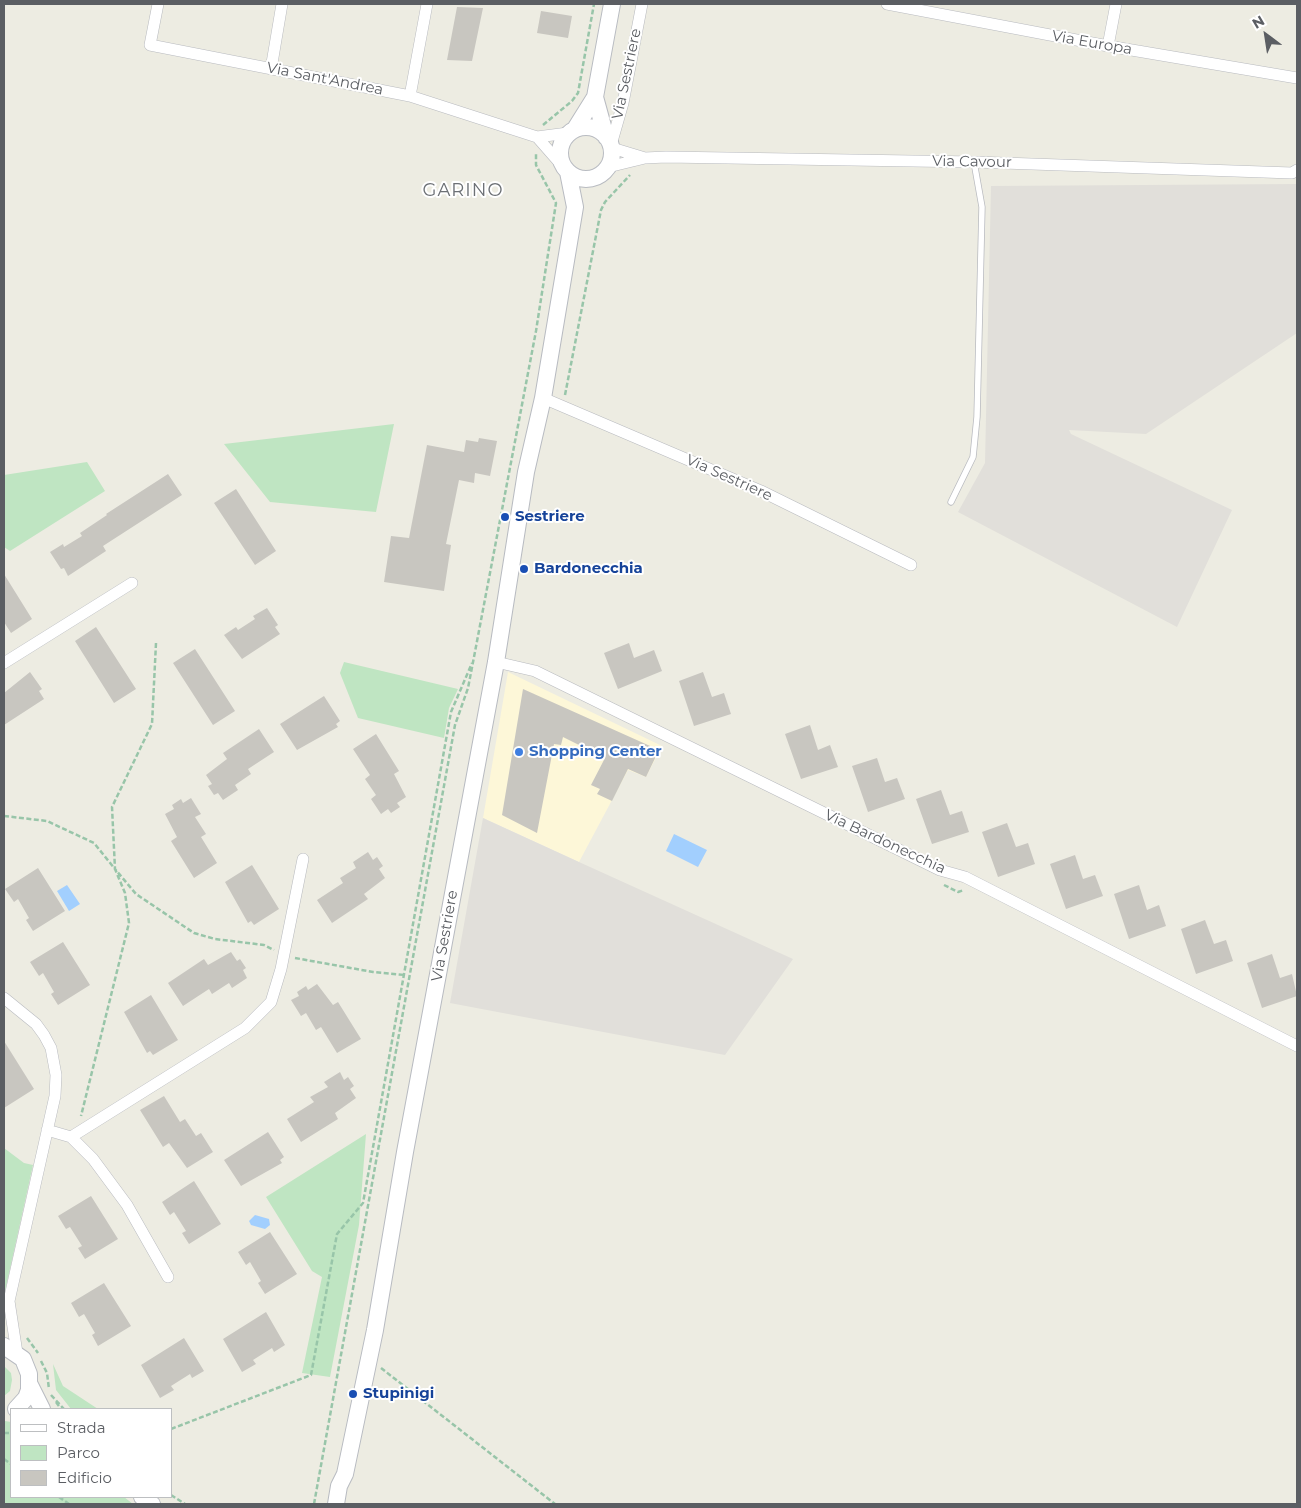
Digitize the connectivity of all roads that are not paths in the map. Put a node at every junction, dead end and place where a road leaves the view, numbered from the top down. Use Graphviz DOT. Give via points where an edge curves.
graph roads {
  1 [pos="158,4"];
  2 [pos="282,4"];
  3 [pos="427,4"];
  4 [pos="612,4"];
  5 [pos="642,4"];
  6 [pos="887,4"];
  7 [pos="1116,4"];
  8 [pos="1108,46"];
  9 [pos="270,69"];
  10 [pos="1297,78"];
  11 [pos="410,96"];
  12 [pos="595,97"];
  13 [pos="571,131"];
  14 [pos="537,137"];
  15 [pos="610,143"];
  16 [pos="645,158"];
  17 [pos="974,162"];
  18 [pos="1297,170"];
  19 [pos="566,171"];
  20 [pos="602,172"];
  21 [pos="575,207"];
  22 [pos="544,398"];
  23 [pos="951,502"];
  24 [pos="911,566"];
  25 [pos="132,583"];
  26 [pos="496,662"];
  27 [pos="4,663"];
  28 [pos="303,859"];
  29 [pos="4,998"];
  30 [pos="1297,1046"];
  31 [pos="48,1130"];
  32 [pos="71,1137"];
  33 [pos="168,1277"];
  34 [pos="6,1305"];
  35 [pos="10,1350"];
  36 [pos="30,1385"];
  37 [pos="15,1408"];
  38 [pos="42,1408"];
  39 [pos="345,1474"];
  40 [pos="336,1504"];
  41 [pos="347,1504"];
  1 -- 9 [label="street, Via Sant'Andrea" via="150,45"];
  2 -- 9 [label="street"];
  3 -- 11 [label="street"];
  4 -- 12 [label="main road, Via Sestriere"];
  5 -- 15 [label="street, Via Sestriere" via="623,103"];
  6 -- 8 [label="street, Via Europa"];
  7 -- 8 [label="street"];
  8 -- 10 [label="street, Via Europa"];
  9 -- 11 [label="street, Via Sant'Andrea"];
  11 -- 14 [label="street, Via Sant'Andrea"];
  12 -- 13 [label="main road"];
  12 -- 15 [label="main road"];
  13 -- 14 [label="street"];
  13 -- 15 [label="main road, Via Sestriere" via="581,127 595,128"];
  13 -- 19 [label="main road" via="560,147 561,162"];
  14 -- 19 [label="street"];
  15 -- 16 [label="street"];
  15 -- 20 [label="main road, Via Sestriere" via="611,161"];
  16 -- 17 [label="street, Via Cavour"];
  16 -- 20 [label="street"];
  17 -- 18 [label="street, Via Cavour"];
  17 -- 23 [label="lane" via="982,207 977,417 973,457"];
  19 -- 20 [label="main road" via="580,179"];
  19 -- 21 [label="main road"];
  20 -- 21 [label="main road"];
  21 -- 22 [label="main road, Via Sestriere"];
  22 -- 24 [label="street, Via Sestriere" via="761,491"];
  22 -- 26 [label="main road, Via Sestriere" via="526,472"];
  25 -- 27 [label="street"];
  26 -- 30 [label="street, Via Bardonecchia" via="535,671 940,870 964,877"];
  26 -- 39 [label="main road, Via Sestriere" via="369,1362"];
  28 -- 32 [label="street" via="284,956 271,1002 245,1028"];
  29 -- 31 [label="street" via="36,1024 51,1048 56,1075"];
  31 -- 32 [label="street"];
  31 -- 34 [label="street"];
  32 -- 33 [label="street" via="93,1159 127,1205"];
  34 -- 35 [label="street"];
  35 -- 36 [label="main road" via="27,1366"];
  36 -- 37 [label="main road" via="26,1398"];
  36 -- 38 [label="main road"];
  39 -- 40 [label="main road, Via Sestriere"];
  39 -- 41 [label="main road, Via Sestriere" via="349,1489"];
}
